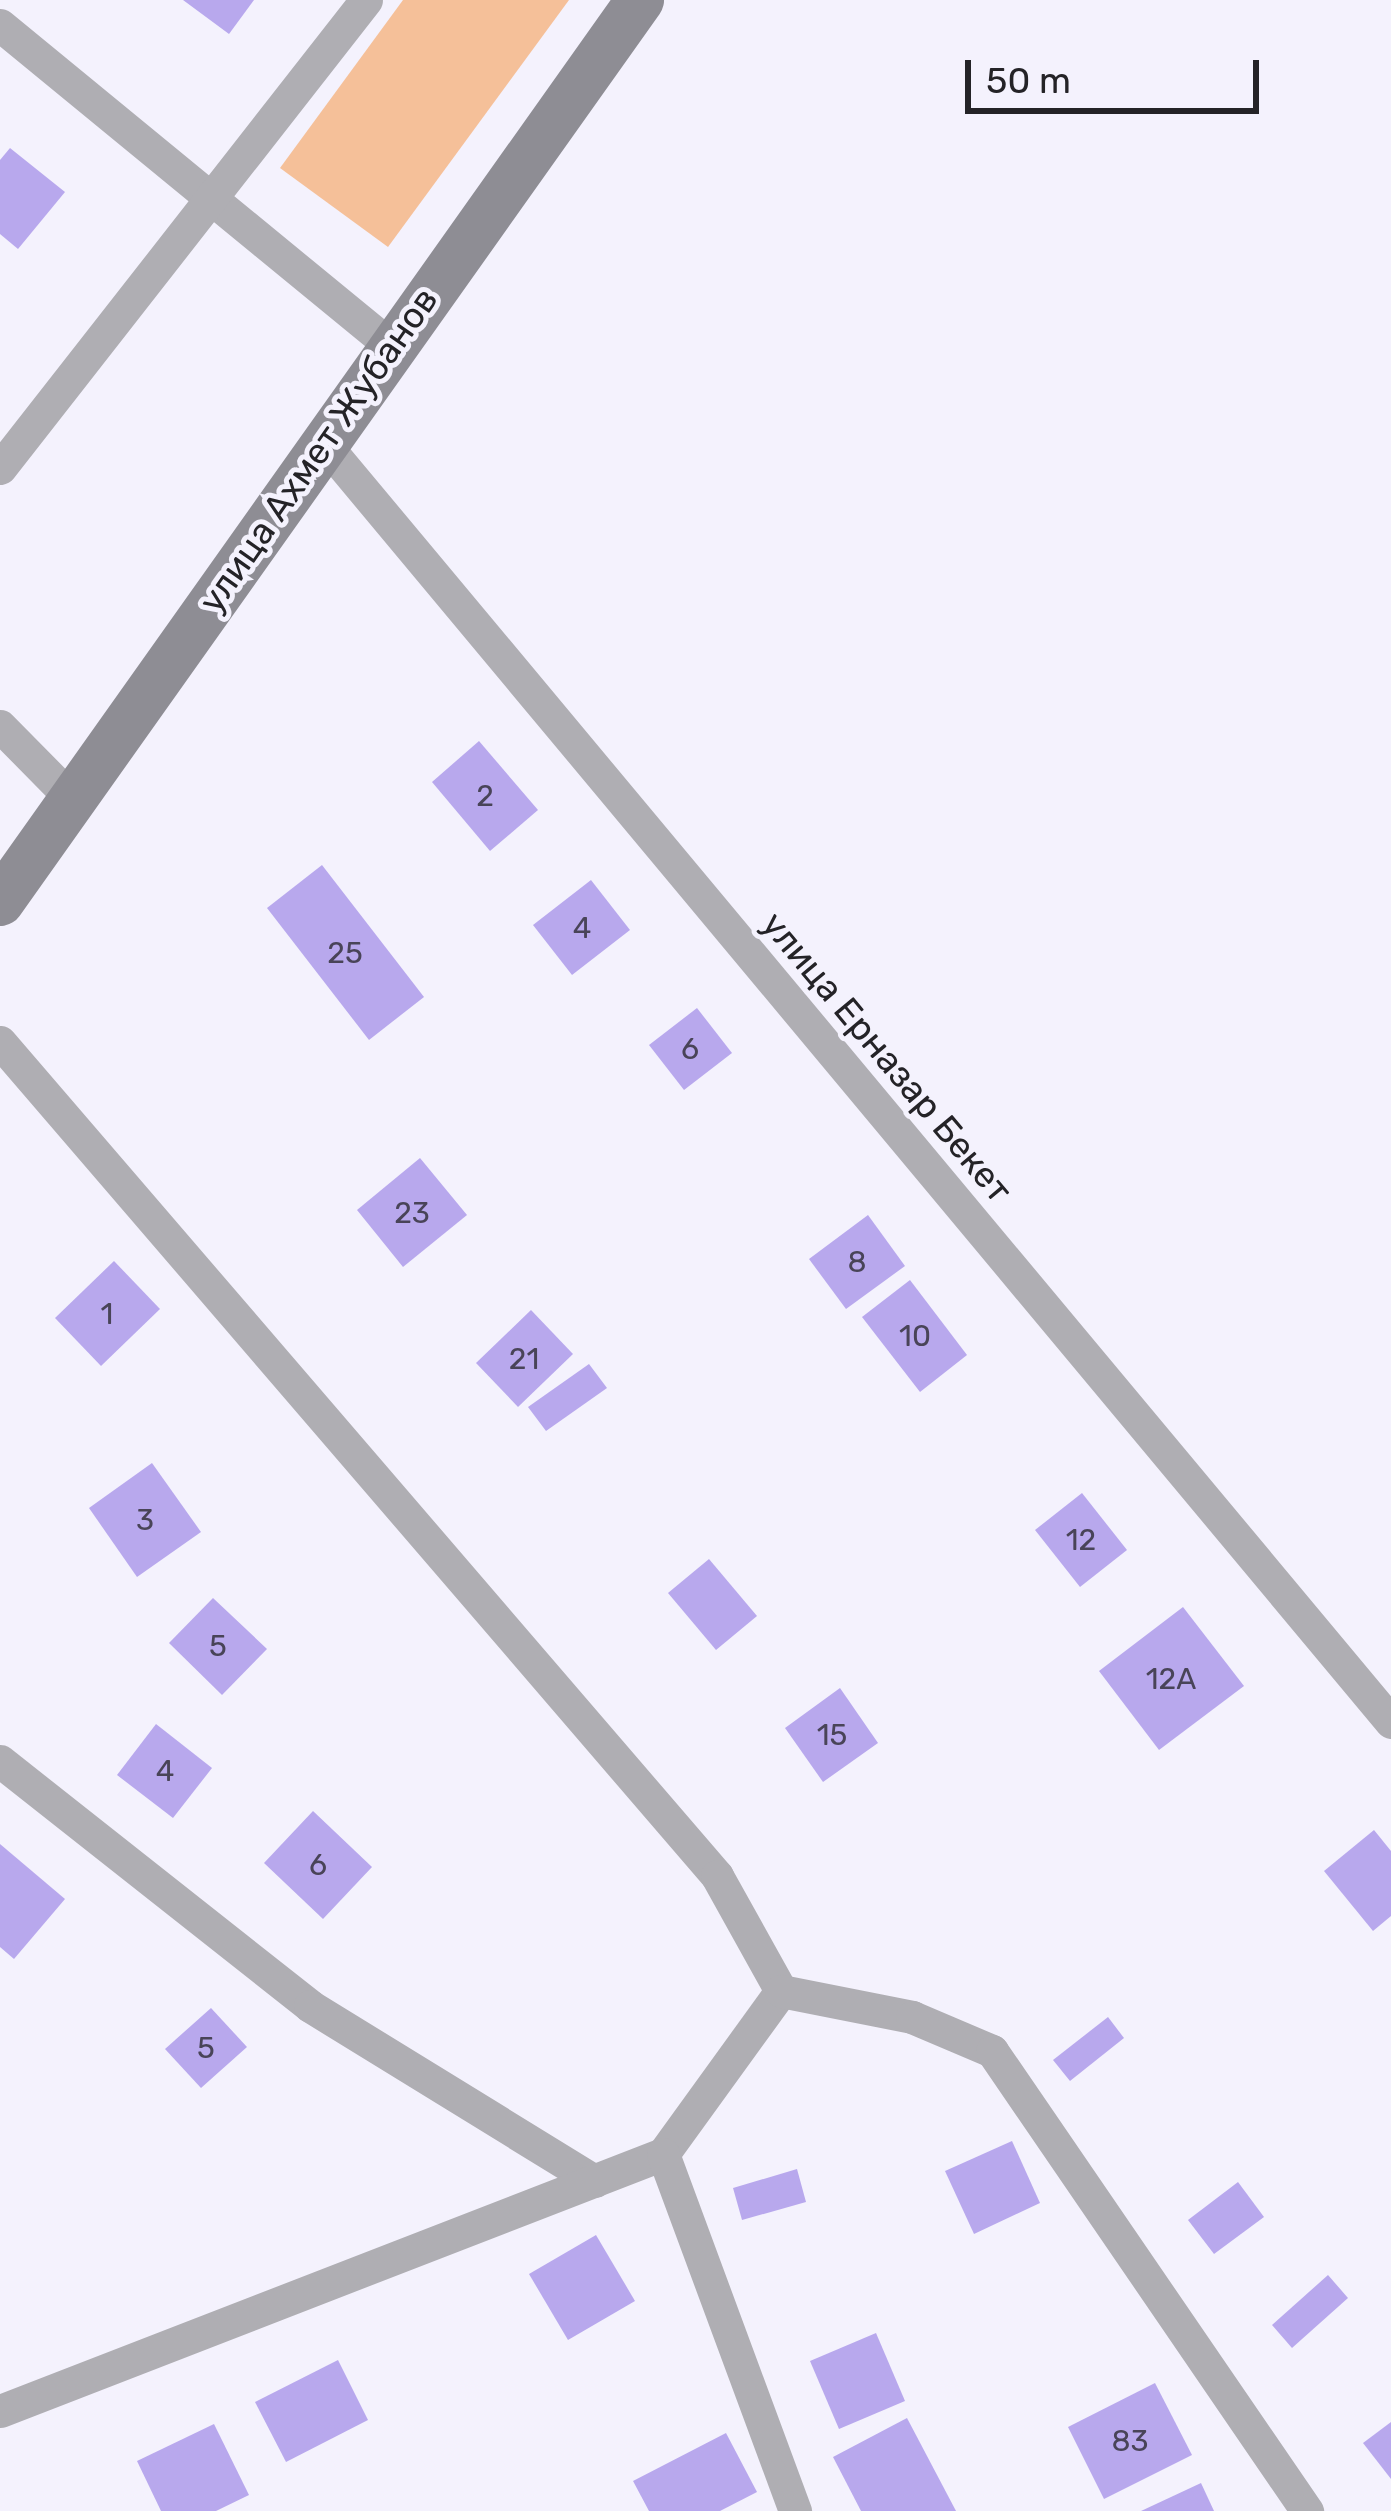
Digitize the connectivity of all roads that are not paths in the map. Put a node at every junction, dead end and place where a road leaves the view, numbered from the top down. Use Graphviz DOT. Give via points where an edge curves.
graph roads {
  1 [pos="366,0"];
  2 [pos="640,0"];
  3 [pos="0,25"];
  4 [pos="207,196"];
  5 [pos="391,346"];
  6 [pos="323,442"];
  7 [pos="0,468"];
  8 [pos="0,725"];
  9 [pos="72,799"];
  10 [pos="0,902"];
  11 [pos="0,1042"];
  12 [pos="1391,1722"];
  13 [pos="0,1761"];
  14 [pos="781,1990"];
  15 [pos="663,2153"];
  16 [pos="594,2180"];
  17 [pos="0,2411"];
  18 [pos="780,2506"];
  19 [pos="1307,2511"];
  1 -- 4 [label="street"];
  2 -- 5 [label="main road, улица Ахмет Жубанов"];
  3 -- 4 [label="street"];
  4 -- 5 [label="street"];
  4 -- 7 [label="street"];
  5 -- 6 [label="main road, улица Ахмет Жубанов"];
  6 -- 9 [label="main road, улица Ахмет Жубанов"];
  6 -- 12 [label="street, улица Ерназар Бекет"];
  8 -- 9 [label="street"];
  9 -- 10 [label="main road, улица Ахмет Жубанов"];
  11 -- 14 [label="street" via="717,1876"];
  13 -- 16 [label="street" via="310,2006"];
  14 -- 15 [label="street"];
  14 -- 19 [label="street" via="912,2017 992,2050"];
  15 -- 16 [label="street"];
  15 -- 18 [label="street"];
  16 -- 17 [label="street"];
}
